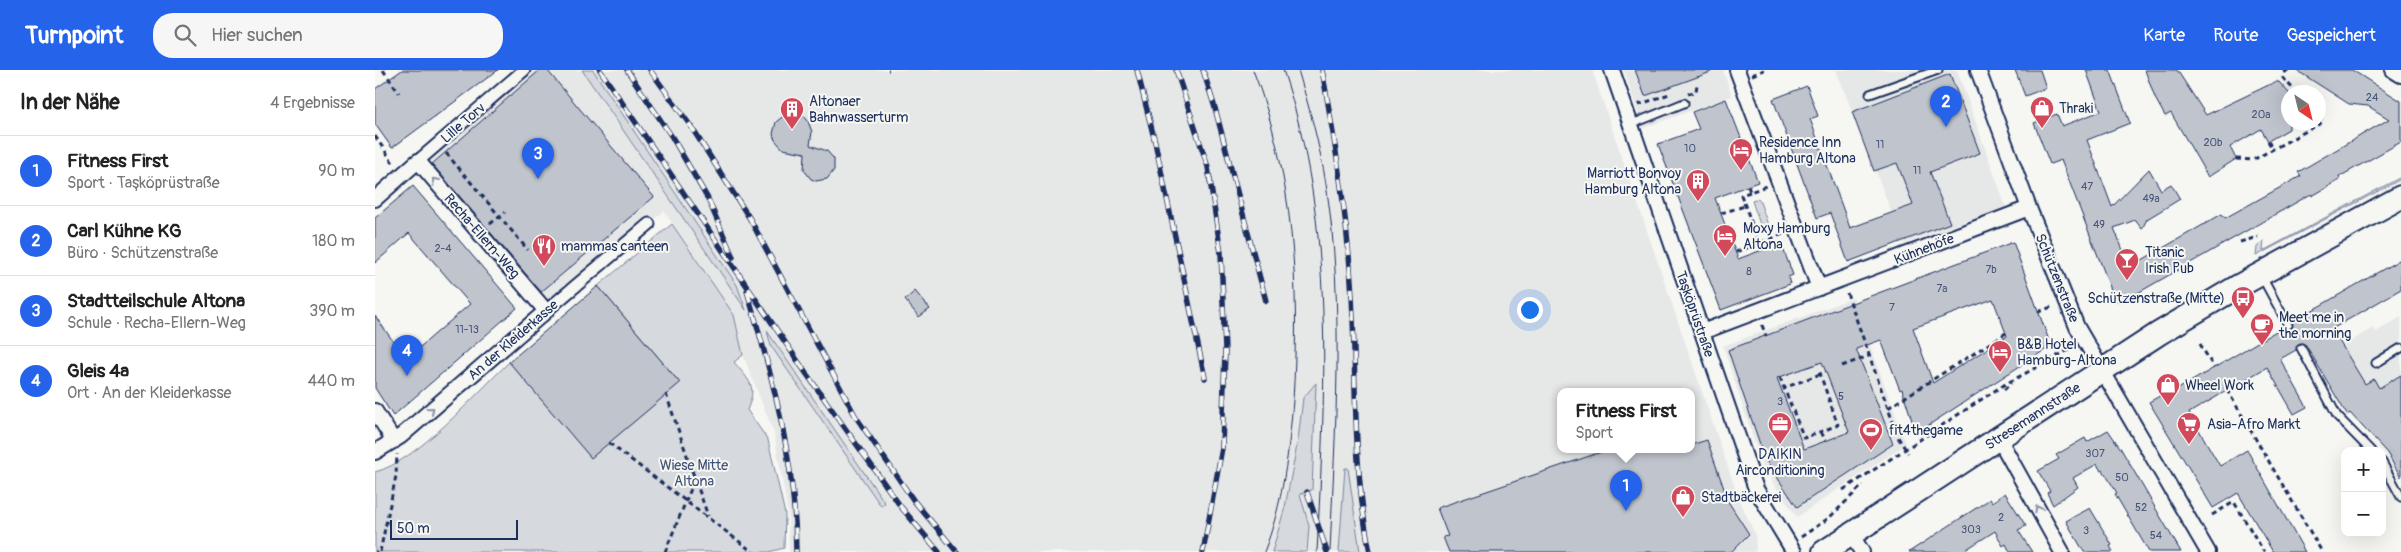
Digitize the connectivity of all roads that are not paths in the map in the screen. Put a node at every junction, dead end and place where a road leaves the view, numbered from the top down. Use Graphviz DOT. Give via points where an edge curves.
graph roads {
  1 [pos="524,70"];
  2 [pos="1612,70"];
  3 [pos="1737,70"];
  4 [pos="1938,70"];
  5 [pos="1978,70"];
  6 [pos="2393,70"];
  7 [pos="2401,75"];
  8 [pos="1870,94"];
  9 [pos="1684,103"];
  10 [pos="1632,124"];
  11 [pos="418,162"];
  12 [pos="2401,198"];
  13 [pos="375,199"];
  14 [pos="2029,208"];
  15 [pos="649,224"];
  16 [pos="2261,274"];
  17 [pos="1819,288"];
  18 [pos="546,311"];
  19 [pos="2288,325"];
  20 [pos="1702,332"];
  21 [pos="2301,348"];
  22 [pos="2401,348"];
  23 [pos="2376,363"];
  24 [pos="2100,370"];
  25 [pos="375,411"];
  26 [pos="1998,437"];
  27 [pos="394,441"];
  28 [pos="2367,447"];
  29 [pos="375,452"];
  30 [pos="2386,469"];
  31 [pos="2401,497"];
  32 [pos="1856,543"];
  33 [pos="1794,552"];
  34 [pos="1824,552"];
  35 [pos="2062,552"];
  36 [pos="2208,552"];
  1 -- 11 [label="street, Lille Torv"];
  2 -- 10 [label="street, Taşköprüstraße"];
  3 -- 17 [label="street"];
  4 -- 8 [label="lane"];
  5 -- 14 [label="street, Schützenstraße"];
  6 -- 7 [label="street"];
  9 -- 10 [label="lane"];
  10 -- 20 [label="street, Taşköprüstraße"];
  11 -- 13 [label="street, Lille Torv"];
  18 -- 11 [label="street, Recha-Ellern-Weg, one-way"];
  12 -- 16 [label="main road, Stresemannstraße"];
  14 -- 17 [label="street, Kühnehöfe"];
  14 -- 24 [label="street, Schützenstraße" via="2065,301"];
  15 -- 18 [label="street, An der Kleiderkasse"];
  16 -- 19 [label="lane"];
  16 -- 24 [label="main road, Stresemannstraße"];
  17 -- 20 [label="street, Kühnehöfe"];
  27 -- 18 [label="street, An der Kleiderkasse, one-way"];
  20 -- 33 [label="street, Taşköprüstraße" via="1756,488"];
  21 -- 28 [label="lane" via="2337,416"];
  22 -- 23 [label="lane"];
  24 -- 26 [label="main road, Stresemannstraße"];
  24 -- 36 [label="street, Schützenstraße"];
  25 -- 27 [label="street"];
  26 -- 32 [label="main road, Stresemannstraße"];
  35 -- 26 [label="street, one-way"];
  27 -- 29 [label="street, An der Kleiderkasse"];
  30 -- 31 [label="lane"];
  32 -- 34 [label="main road, Stresemannstraße"];
}
